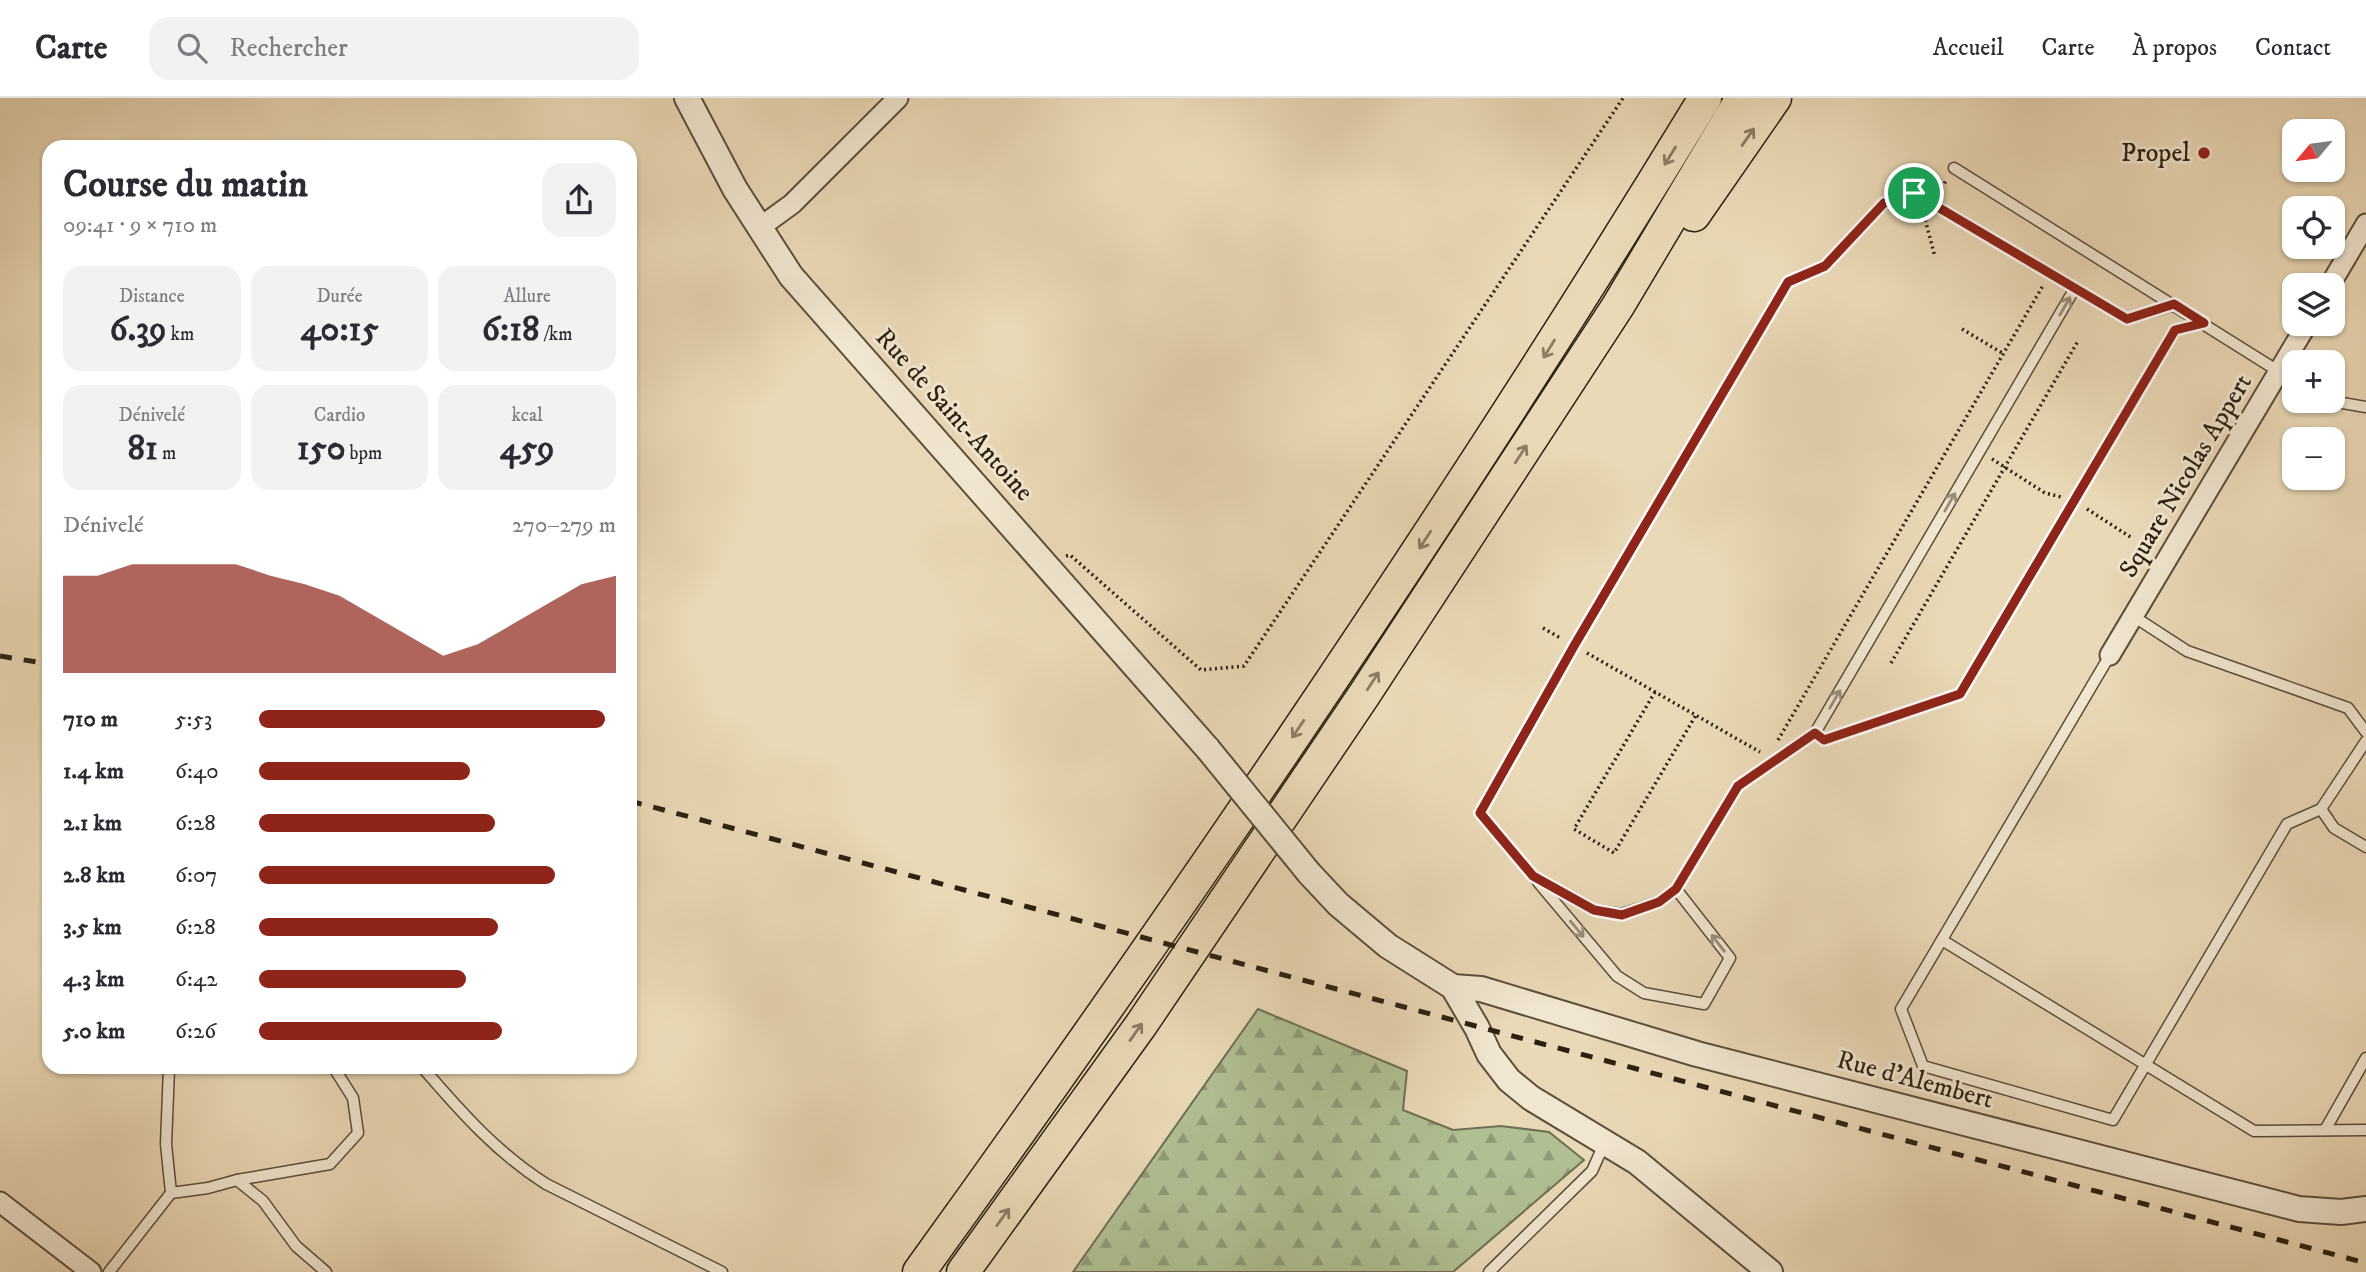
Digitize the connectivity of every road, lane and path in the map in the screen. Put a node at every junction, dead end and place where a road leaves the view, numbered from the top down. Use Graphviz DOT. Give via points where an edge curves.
graph roads {
  1 [pos="687,98"];
  2 [pos="898,98"];
  3 [pos="1623,98"];
  4 [pos="1706,98"];
  5 [pos="1742,98"];
  6 [pos="1775,98"];
  7 [pos="1954,168"];
  8 [pos="2366,224"];
  9 [pos="759,228"];
  10 [pos="2050,273"];
  11 [pos="2337,273"];
  12 [pos="2075,288"];
  13 [pos="2174,304"];
  14 [pos="1618,306"];
  15 [pos="2204,323"];
  16 [pos="1962,329"];
  17 [pos="2078,341"];
  18 [pos="2004,355"];
  19 [pos="2282,373"];
  20 [pos="2282,384"];
  21 [pos="2345,403"];
  22 [pos="2366,407"];
  23 [pos="1955,436"];
  24 [pos="1979,451"];
  25 [pos="2005,467"];
  26 [pos="2074,501"];
  27 [pos="2132,538"];
  28 [pos="1043,561"];
  29 [pos="2133,616"];
  30 [pos="1543,628"];
  31 [pos="1574,646"];
  32 [pos="2110,655"];
  33 [pos="1891,663"];
  34 [pos="1656,692"];
  35 [pos="1696,715"];
  36 [pos="2366,732"];
  37 [pos="1815,733"];
  38 [pos="2366,741"];
  39 [pos="1771,759"];
  40 [pos="2321,808"];
  41 [pos="2366,847"];
  42 [pos="1533,876"];
  43 [pos="1676,889"];
  44 [pos="1942,940"];
  45 [pos="1453,987"];
  46 [pos="2366,1058"];
  47 [pos="2146,1065"];
  48 [pos="169,1074"];
  49 [pos="338,1074"];
  50 [pos="428,1074"];
  51 [pos="2325,1130"];
  52 [pos="2366,1130"];
  53 [pos="1606,1142"];
  54 [pos="237,1180"];
  55 [pos="171,1193"];
  56 [pos="0,1202"];
  57 [pos="2366,1209"];
  58 [pos="91,1272"];
  59 [pos="109,1272"];
  60 [pos="326,1272"];
  61 [pos="722,1272"];
  62 [pos="919,1272"];
  63 [pos="963,1272"];
  64 [pos="1489,1272"];
  65 [pos="1770,1272"];
  1 -- 9 [label="street, Rue de Saint-Antoine"];
  2 -- 9 [label="street" via="792,204"];
  3 -- 28 [label="path" via="1244,666 1201,670 1070,555"];
  4 -- 62 [label="highway, one-way" via="1396,584 1144,957"];
  5 -- 14 [label="highway"];
  14 -- 6 [label="highway, one-way" via="1648,285"];
  7 -- 13 [label="lane"];
  8 -- 11 [label="street"];
  9 -- 28 [label="street, Rue de Saint-Antoine" via="791,276"];
  10 -- 12 [label="lane"];
  10 -- 18 [label="path"];
  10 -- 31 [label="lane" via="1914,193 1884,203 1825,266 1788,282"];
  12 -- 13 [label="lane" via="2127,319"];
  24 -- 12 [label="lane, one-way"];
  13 -- 15 [label="lane"];
  63 -- 14 [label="highway, one-way" via="1251,865"];
  15 -- 19 [label="lane"];
  15 -- 26 [label="lane" via="2175,330"];
  16 -- 18 [label="path"];
  17 -- 25 [label="path"];
  18 -- 23 [label="path"];
  20 -- 29 [label="street, Square Nicolas Appert"];
  21 -- 22 [label="lane"];
  23 -- 24 [label="path"];
  23 -- 39 [label="path"];
  24 -- 25 [label="path"];
  37 -- 24 [label="lane, one-way"];
  25 -- 26 [label="path" via="2045,493"];
  25 -- 33 [label="path"];
  26 -- 27 [label="path"];
  26 -- 37 [label="lane" via="1960,694 1824,740"];
  28 -- 45 [label="street, Rue de Saint-Antoine, bridge" via="1338,904 1388,946"];
  29 -- 32 [label="street, Square Nicolas Appert"];
  29 -- 36 [label="lane" via="2187,651 2347,708"];
  30 -- 31 [label="path"];
  31 -- 34 [label="path"];
  31 -- 42 [label="lane" via="1480,813"];
  32 -- 44 [label="lane"];
  34 -- 35 [label="path"];
  34 -- 35 [label="path" via="1574,829 1614,853"];
  35 -- 39 [label="path"];
  37 -- 39 [label="lane"];
  38 -- 40 [label="lane"];
  39 -- 43 [label="lane" via="1738,786"];
  40 -- 41 [label="lane" via="2334,828"];
  40 -- 47 [label="lane" via="2287,824"];
  42 -- 43 [label="lane" via="1594,910 1622,915 1659,902"];
  42 -- 43 [label="lane, one-way" via="1617,976 1644,993 1704,1004 1730,958"];
  44 -- 47 [label="lane"];
  44 -- 47 [label="lane" via="1901,1009 1923,1066 2113,1120"];
  45 -- 53 [label="street" via="1489,1054 1509,1080"];
  45 -- 57 [label="street, Rue d’Alembert" via="1481,989 1697,1054 2300,1209"];
  46 -- 51 [label="lane"];
  47 -- 51 [label="lane" via="2254,1131"];
  48 -- 55 [label="lane" via="166,1144"];
  49 -- 54 [label="lane" via="354,1098 358,1133 330,1164"];
  50 -- 61 [label="lane" via="521,1168"];
  51 -- 52 [label="lane"];
  53 -- 64 [label="lane" via="1592,1171"];
  53 -- 65 [label="street" via="1637,1162"];
  54 -- 55 [label="lane"];
  54 -- 60 [label="lane" via="263,1201 296,1246"];
  55 -- 59 [label="lane"];
  56 -- 58 [label="street"];
}
